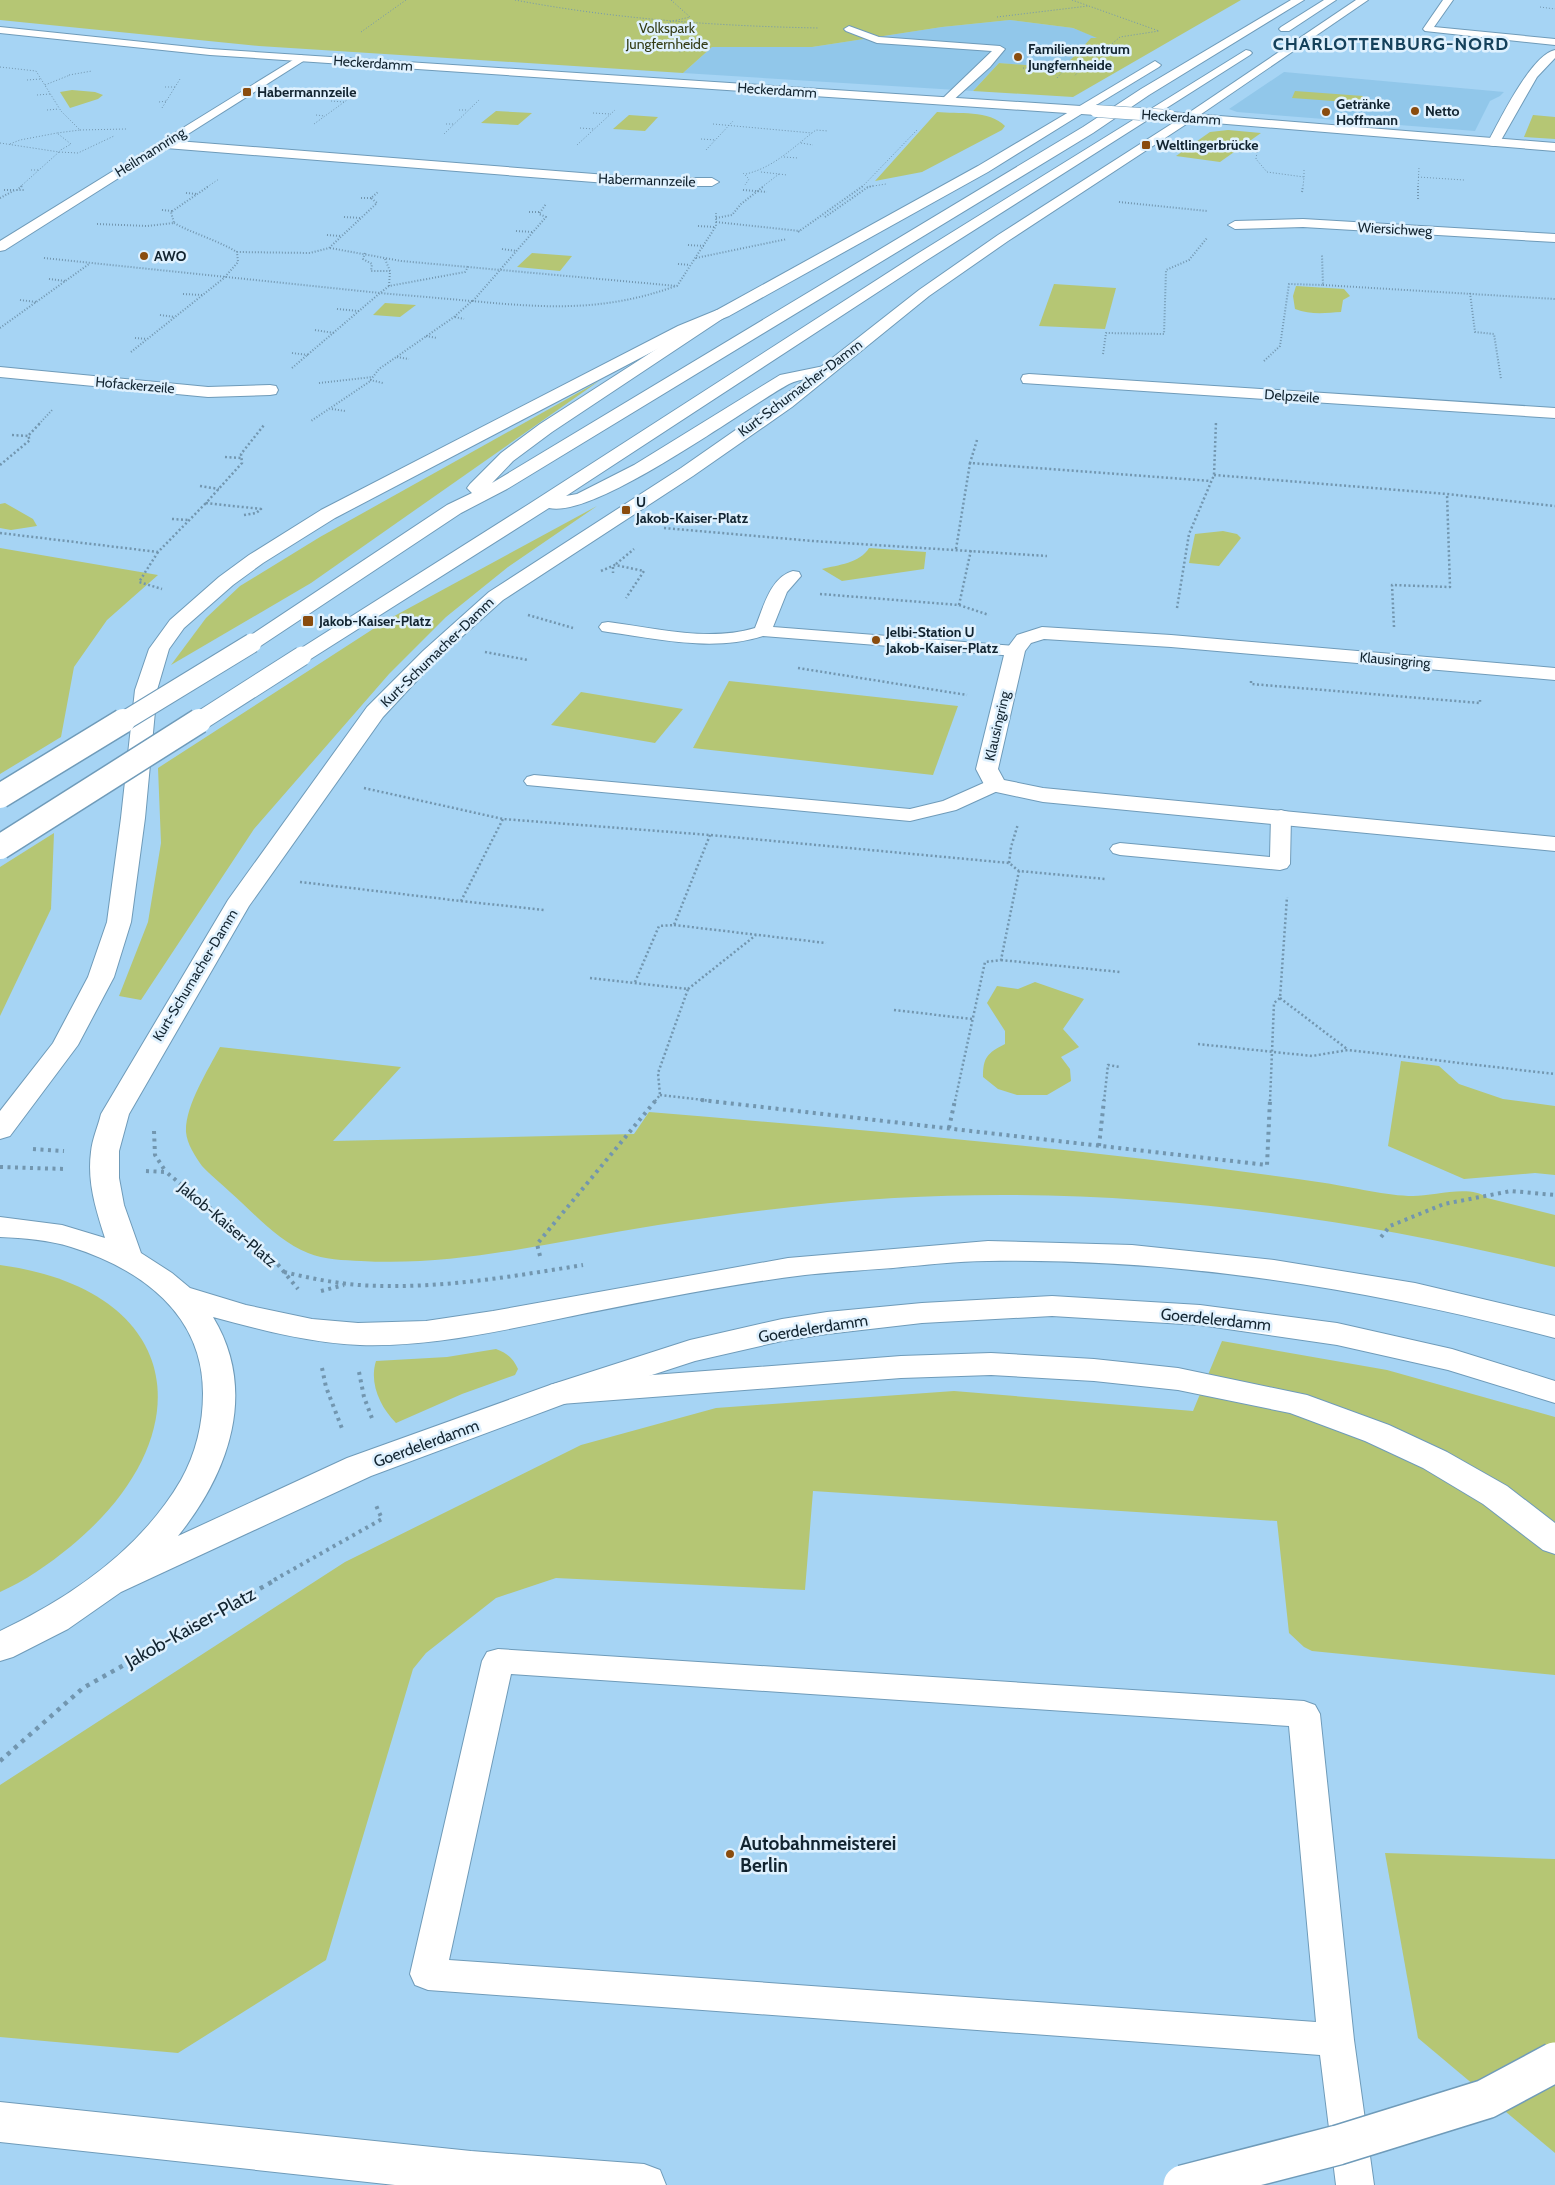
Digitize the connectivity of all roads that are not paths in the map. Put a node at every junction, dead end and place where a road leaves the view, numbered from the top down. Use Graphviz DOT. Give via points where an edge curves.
graph roads {
  1 [pos="1299,0"];
  2 [pos="1331,0"];
  3 [pos="1363,0"];
  4 [pos="1448,0"];
  5 [pos="849,29"];
  6 [pos="0,30"];
  7 [pos="1275,36"];
  8 [pos="1555,42"];
  9 [pos="1258,46"];
  10 [pos="1555,53"];
  11 [pos="1170,57"];
  12 [pos="301,58"];
  13 [pos="946,101"];
  14 [pos="1079,110"];
  15 [pos="1187,118"];
  16 [pos="1494,142"];
  17 [pos="163,144"];
  18 [pos="1555,147"];
  19 [pos="712,182"];
  20 [pos="1235,225"];
  21 [pos="1555,238"];
  22 [pos="0,247"];
  23 [pos="723,313"];
  24 [pos="824,371"];
  25 [pos="0,372"];
  26 [pos="1029,379"];
  27 [pos="270,390"];
  28 [pos="1555,413"];
  29 [pos="536,508"];
  30 [pos="454,509"];
  31 [pos="793,576"];
  32 [pos="608,627"];
  33 [pos="762,631"];
  34 [pos="1016,650"];
  35 [pos="1555,674"];
  36 [pos="534,780"];
  37 [pos="995,785"];
  38 [pos="0,796"];
  39 [pos="1281,816"];
  40 [pos="1555,844"];
  41 [pos="0,847"];
  42 [pos="1120,849"];
  43 [pos="0,1130"];
  44 [pos="0,1227"];
  45 [pos="127,1257"];
  46 [pos="181,1296"];
  47 [pos="1555,1327"];
  48 [pos="1555,1392"];
  49 [pos="561,1393"];
  50 [pos="1555,1541"];
  51 [pos="108,1583"];
  52 [pos="0,1647"];
  53 [pos="1336,2040"];
  54 [pos="1555,2062"];
  55 [pos="0,2122"];
  56 [pos="644,2185"];
  57 [pos="1183,2185"];
  58 [pos="1355,2185"];
  1 -- 30 [label="main road" via="708,361 501,485"];
  2 -- 7 [label="main road"];
  3 -- 15 [label="main road, Kurt-Schumacher-Damm"];
  4 -- 8 [label="lane" via="1428,29"];
  5 -- 13 [label="lane" via="877,40 1000,49"];
  6 -- 12 [label="main road, Heckerdamm"];
  9 -- 29 [label="main road" via="914,262"];
  10 -- 16 [label="main road" via="1532,76"];
  11 -- 14 [label="main road"];
  12 -- 13 [label="main road, Heckerdamm"];
  12 -- 17 [label="main road, Heilmannring"];
  13 -- 14 [label="main road, Heckerdamm"];
  14 -- 15 [label="main road, Heckerdamm, bridge"];
  14 -- 23 [label="main road" via="975,174"];
  15 -- 16 [label="main road, Heckerdamm"];
  15 -- 24 [label="main road, Kurt-Schumacher-Damm" via="924,293"];
  16 -- 18 [label="main road, Heckerdamm"];
  17 -- 19 [label="main road, Habermannzeile" via="659,183"];
  17 -- 22 [label="main road, Heilmannring"];
  20 -- 21 [label="main road, Wiersichweg" via="1321,224"];
  23 -- 30 [label="main road" via="546,428 507,457"];
  23 -- 43 [label="main road" via="684,329 328,514 256,559 177,624 159,649 146,690 120,922 101,977 65,1045"];
  24 -- 29 [label="main road" via="786,380 640,469 582,499"];
  24 -- 45 [label="main road, Kurt-Schumacher-Damm" via="786,403 687,472 496,596 430,655 376,712 237,905 115,1114 105,1152 106,1184"];
  25 -- 27 [label="main road, Hofackerzeile" via="208,392"];
  26 -- 28 [label="main road, Delpzeile"];
  29 -- 41 [label="main road, bridge"];
  30 -- 38 [label="main road, bridge" via="252,643"];
  31 -- 33 [label="lane" via="779,590"];
  32 -- 33 [label="lane" via="722,639"];
  33 -- 34 [label="lane"];
  34 -- 35 [label="main road, Klausingring" via="1024,639 1042,634 1171,641"];
  34 -- 37 [label="main road, Klausingring" via="987,769"];
  36 -- 37 [label="lane" via="910,815 949,806"];
  37 -- 39 [label="main road, Klausingring" via="1042,795"];
  39 -- 40 [label="main road, Klausingring"];
  39 -- 42 [label="lane" via="1280,864"];
  44 -- 45 [label="main road" via="30,1229 81,1240"];
  45 -- 46 [label="main road" via="160,1277"];
  46 -- 47 [label="main road" via="276,1324 359,1334 392,1334 470,1326 804,1265 984,1251 1054,1252 1193,1259 1269,1268 1441,1298"];
  46 -- 51 [label="main road" via="199,1318 214,1350 221,1388 215,1438 192,1490 174,1517"];
  48 -- 49 [label="main road, Goerdelerdamm" via="1452,1360 1337,1334 1200,1315 1052,1306 922,1313 782,1330 690,1351"];
  49 -- 50 [label="main road" via="900,1367 991,1364 1178,1378 1296,1403 1377,1433 1435,1460 1495,1495"];
  49 -- 51 [label="main road, Goerdelerdamm" via="360,1467"];
  51 -- 52 [label="main road" via="70,1610"];
  53 -- 53 [label="lane" via="428,1974 498,1661 1304,1714"];
  53 -- 58 [label="lane"];
  54 -- 57 [label="main road, bridge" via="1486,2099 1338,2144"];
  55 -- 56 [label="main road" via="471,2172"];
}
